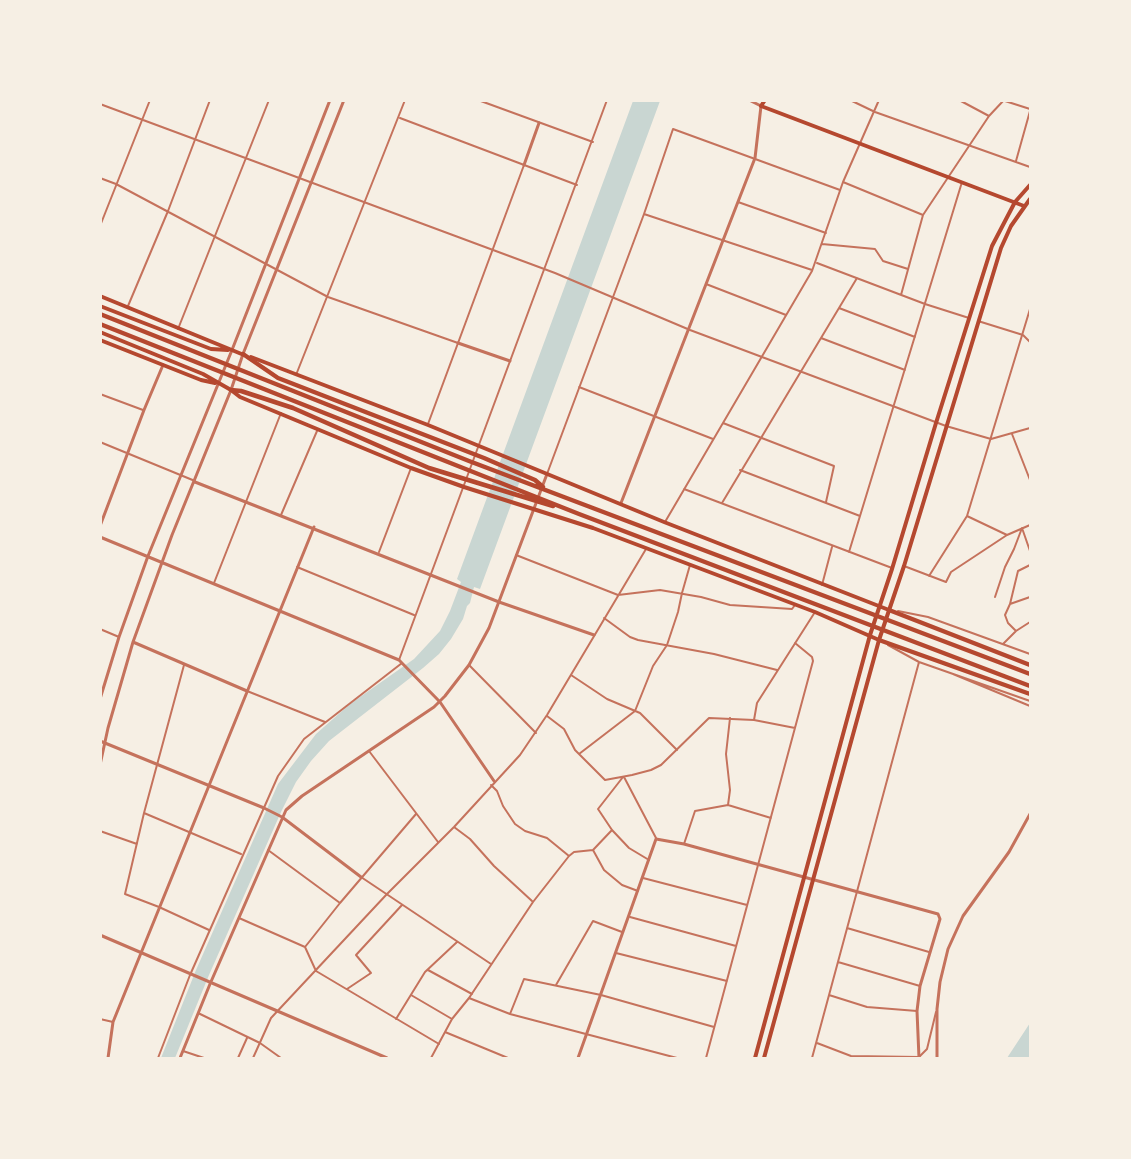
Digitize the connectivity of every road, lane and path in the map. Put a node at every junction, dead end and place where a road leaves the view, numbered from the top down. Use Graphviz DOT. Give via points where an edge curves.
graph roads {
  1 [pos="150,100"];
  2 [pos="210,100"];
  3 [pos="269,100"];
  4 [pos="330,100"];
  5 [pos="344,100"];
  6 [pos="405,100"];
  7 [pos="478,100"];
  8 [pos="607,100"];
  9 [pos="749,100"];
  10 [pos="850,100"];
  11 [pos="879,100"];
  12 [pos="959,100"];
  13 [pos="1004,101"];
  14 [pos="487,102"];
  15 [pos="763,102"];
  16 [pos="100,104"];
  17 [pos="1030,110"];
  18 [pos="874,112"];
  19 [pos="989,116"];
  20 [pos="399,118"];
  21 [pos="142,119"];
  22 [pos="539,123"];
  23 [pos="195,138"];
  24 [pos="593,142"];
  25 [pos="859,142"];
  26 [pos="969,145"];
  27 [pos="246,158"];
  28 [pos="755,158"];
  29 [pos="1016,161"];
  30 [pos="524,165"];
  31 [pos="1030,167"];
  32 [pos="949,176"];
  33 [pos="100,178"];
  34 [pos="299,178"];
  35 [pos="843,182"];
  36 [pos="962,182"];
  37 [pos="311,183"];
  38 [pos="116,184"];
  39 [pos="577,185"];
  40 [pos="1030,185"];
  41 [pos="840,190"];
  42 [pos="1030,199"];
  43 [pos="738,202"];
  44 [pos="1015,202"];
  45 [pos="364,203"];
  46 [pos="1024,206"];
  47 [pos="1030,210"];
  48 [pos="168,211"];
  49 [pos="644,214"];
  50 [pos="923,215"];
  51 [pos="100,226"];
  52 [pos="826,233"];
  53 [pos="215,236"];
  54 [pos="722,242"];
  55 [pos="822,244"];
  56 [pos="493,251"];
  57 [pos="266,262"];
  58 [pos="816,263"];
  59 [pos="277,268"];
  60 [pos="908,269"];
  61 [pos="544,270"];
  62 [pos="812,271"];
  63 [pos="857,278"];
  64 [pos="706,284"];
  65 [pos="901,295"];
  66 [pos="100,296"];
  67 [pos="328,297"];
  68 [pos="612,298"];
  69 [pos="925,304"];
  70 [pos="100,306"];
  71 [pos="839,308"];
  72 [pos="127,309"];
  73 [pos="1030,309"];
  74 [pos="100,314"];
  75 [pos="786,315"];
  76 [pos="969,318"];
  77 [pos="978,321"];
  78 [pos="100,324"];
  79 [pos="178,329"];
  80 [pos="690,330"];
  81 [pos="100,332"];
  82 [pos="1023,335"];
  83 [pos="915,337"];
  84 [pos="821,338"];
  85 [pos="100,339"];
  86 [pos="1030,342"];
  87 [pos="458,343"];
  88 [pos="232,350"];
  89 [pos="243,354"];
  90 [pos="761,356"];
  91 [pos="510,361"];
  92 [pos="164,364"];
  93 [pos="905,370"];
  94 [pos="800,372"];
  95 [pos="296,375"];
  96 [pos="218,384"];
  97 [pos="579,387"];
  98 [pos="231,390"];
  99 [pos="100,394"];
  100 [pos="895,407"];
  101 [pos="144,410"];
  102 [pos="281,413"];
  103 [pos="656,416"];
  104 [pos="723,423"];
  105 [pos="936,423"];
  106 [pos="428,425"];
  107 [pos="946,426"];
  108 [pos="318,428"];
  109 [pos="1030,428"];
  110 [pos="1012,434"];
  111 [pos="760,438"];
  112 [pos="713,439"];
  113 [pos="991,439"];
  114 [pos="100,442"];
  115 [pos="479,447"];
  116 [pos="128,454"];
  117 [pos="411,468"];
  118 [pos="740,470"];
  119 [pos="547,474"];
  120 [pos="181,476"];
  121 [pos="1030,480"];
  122 [pos="195,482"];
  123 [pos="464,487"];
  124 [pos="684,489"];
  125 [pos="548,491"];
  126 [pos="247,502"];
  127 [pos="722,502"];
  128 [pos="826,502"];
  129 [pos="621,503"];
  130 [pos="533,508"];
  131 [pos="579,514"];
  132 [pos="281,515"];
  133 [pos="860,516"];
  134 [pos="967,516"];
  135 [pos="664,522"];
  136 [pos="1030,525"];
  137 [pos="100,526"];
  138 [pos="314,527"];
  139 [pos="1022,528"];
  140 [pos="1007,535"];
  141 [pos="100,537"];
  142 [pos="833,546"];
  143 [pos="646,549"];
  144 [pos="1030,551"];
  145 [pos="379,552"];
  146 [pos="849,552"];
  147 [pos="516,555"];
  148 [pos="148,556"];
  149 [pos="162,562"];
  150 [pos="1030,565"];
  151 [pos="690,566"];
  152 [pos="904,566"];
  153 [pos="297,567"];
  154 [pos="892,569"];
  155 [pos="432,574"];
  156 [pos="929,576"];
  157 [pos="214,584"];
  158 [pos="822,585"];
  159 [pos="682,593"];
  160 [pos="618,595"];
  161 [pos="994,597"];
  162 [pos="1030,597"];
  163 [pos="499,602"];
  164 [pos="1010,604"];
  165 [pos="795,605"];
  166 [pos="879,606"];
  167 [pos="279,610"];
  168 [pos="889,610"];
  169 [pos="815,612"];
  170 [pos="415,616"];
  171 [pos="604,618"];
  172 [pos="1030,622"];
  173 [pos="100,629"];
  174 [pos="1016,632"];
  175 [pos="594,635"];
  176 [pos="870,635"];
  177 [pos="119,637"];
  178 [pos="879,640"];
  179 [pos="133,642"];
  180 [pos="795,643"];
  181 [pos="1003,644"];
  182 [pos="667,645"];
  183 [pos="1030,654"];
  184 [pos="400,662"];
  185 [pos="919,662"];
  186 [pos="1030,664"];
  187 [pos="184,665"];
  188 [pos="469,665"];
  189 [pos="777,670"];
  190 [pos="948,671"];
  191 [pos="1030,674"];
  192 [pos="571,675"];
  193 [pos="1030,686"];
  194 [pos="247,691"];
  195 [pos="1030,698"];
  196 [pos="100,699"];
  197 [pos="440,702"];
  198 [pos="1030,706"];
  199 [pos="635,711"];
  200 [pos="547,716"];
  201 [pos="730,718"];
  202 [pos="754,720"];
  203 [pos="325,722"];
  204 [pos="795,728"];
  205 [pos="536,733"];
  206 [pos="103,742"];
  207 [pos="677,750"];
  208 [pos="369,751"];
  209 [pos="579,754"];
  210 [pos="100,765"];
  211 [pos="157,765"];
  212 [pos="623,777"];
  213 [pos="492,783"];
  214 [pos="209,785"];
  215 [pos="728,805"];
  216 [pos="264,808"];
  217 [pos="144,813"];
  218 [pos="416,814"];
  219 [pos="1030,814"];
  220 [pos="282,818"];
  221 [pos="771,818"];
  222 [pos="454,827"];
  223 [pos="612,830"];
  224 [pos="100,831"];
  225 [pos="190,832"];
  226 [pos="656,839"];
  227 [pos="438,842"];
  228 [pos="137,844"];
  229 [pos="684,844"];
  230 [pos="268,850"];
  231 [pos="593,850"];
  232 [pos="242,855"];
  233 [pos="569,856"];
  234 [pos="649,860"];
  235 [pos="759,865"];
  236 [pos="362,877"];
  237 [pos="642,878"];
  238 [pos="804,878"];
  239 [pos="813,880"];
  240 [pos="638,891"];
  241 [pos="857,892"];
  242 [pos="387,894"];
  243 [pos="532,902"];
  244 [pos="340,903"];
  245 [pos="402,905"];
  246 [pos="748,906"];
  247 [pos="159,907"];
  248 [pos="630,917"];
  249 [pos="239,918"];
  250 [pos="847,928"];
  251 [pos="209,930"];
  252 [pos="623,932"];
  253 [pos="100,935"];
  254 [pos="456,942"];
  255 [pos="736,946"];
  256 [pos="305,947"];
  257 [pos="929,952"];
  258 [pos="141,953"];
  259 [pos="616,953"];
  260 [pos="838,962"];
  261 [pos="491,964"];
  262 [pos="428,970"];
  263 [pos="316,971"];
  264 [pos="190,975"];
  265 [pos="727,981"];
  266 [pos="210,984"];
  267 [pos="556,985"];
  268 [pos="920,986"];
  269 [pos="347,989"];
  270 [pos="472,994"];
  271 [pos="411,995"];
  272 [pos="601,995"];
  273 [pos="829,995"];
  274 [pos="469,998"];
  275 [pos="937,1009"];
  276 [pos="917,1011"];
  277 [pos="277,1012"];
  278 [pos="198,1013"];
  279 [pos="510,1014"];
  280 [pos="100,1019"];
  281 [pos="396,1019"];
  282 [pos="453,1019"];
  283 [pos="112,1022"];
  284 [pos="715,1027"];
  285 [pos="445,1032"];
  286 [pos="587,1034"];
  287 [pos="247,1038"];
  288 [pos="260,1043"];
  289 [pos="816,1043"];
  290 [pos="439,1044"];
  291 [pos="183,1052"];
  292 [pos="919,1058"];
  293 [pos="108,1059"];
  294 [pos="158,1059"];
  295 [pos="180,1059"];
  296 [pos="204,1059"];
  297 [pos="238,1059"];
  298 [pos="253,1059"];
  299 [pos="281,1059"];
  300 [pos="387,1059"];
  301 [pos="430,1059"];
  302 [pos="508,1059"];
  303 [pos="578,1059"];
  304 [pos="677,1059"];
  305 [pos="706,1059"];
  306 [pos="755,1059"];
  307 [pos="764,1059"];
  308 [pos="812,1059"];
  309 [pos="937,1059"];
  1 -- 21 [label="street"];
  2 -- 23 [label="street"];
  3 -- 27 [label="street"];
  4 -- 34 [label="street"];
  5 -- 37 [label="street"];
  6 -- 20 [label="street"];
  7 -- 14 [label="street"];
  8 -- 24 [label="street"];
  9 -- 15 [label="street"];
  10 -- 18 [label="street"];
  11 -- 18 [label="street"];
  12 -- 19 [label="street"];
  13 -- 17 [label="street"];
  13 -- 19 [label="street"];
  14 -- 22 [label="street"];
  15 -- 25 [label="main road"];
  15 -- 28 [label="street"];
  16 -- 21 [label="street"];
  17 -- 29 [label="street"];
  18 -- 25 [label="street"];
  18 -- 26 [label="street"];
  19 -- 26 [label="street"];
  20 -- 30 [label="street"];
  20 -- 45 [label="street"];
  21 -- 23 [label="street"];
  21 -- 38 [label="street"];
  22 -- 24 [label="street"];
  22 -- 30 [label="street"];
  23 -- 27 [label="street"];
  23 -- 48 [label="street"];
  24 -- 39 [label="street"];
  25 -- 32 [label="main road"];
  25 -- 35 [label="street"];
  26 -- 29 [label="street"];
  26 -- 32 [label="street"];
  27 -- 34 [label="street"];
  27 -- 53 [label="street"];
  28 -- 41 [label="street"];
  28 -- 43 [label="street"];
  28 -- 49 [label="street" via="673,129"];
  29 -- 31 [label="street"];
  30 -- 39 [label="street"];
  30 -- 56 [label="street"];
  32 -- 36 [label="main road"];
  32 -- 50 [label="street"];
  33 -- 38 [label="street"];
  34 -- 37 [label="street"];
  34 -- 57 [label="street"];
  35 -- 41 [label="street"];
  35 -- 50 [label="street"];
  36 -- 44 [label="main road"];
  36 -- 69 [label="street"];
  37 -- 45 [label="street"];
  37 -- 59 [label="street"];
  38 -- 48 [label="street"];
  38 -- 51 [label="street"];
  39 -- 61 [label="street"];
  40 -- 44 [label="main road"];
  41 -- 52 [label="street"];
  42 -- 46 [label="main road"];
  43 -- 52 [label="street"];
  43 -- 54 [label="street"];
  44 -- 46 [label="main road"];
  44 -- 76 [label="main road" via="992,246"];
  45 -- 56 [label="street"];
  45 -- 67 [label="street"];
  46 -- 47 [label="street"];
  46 -- 77 [label="main road" via="1000,248"];
  48 -- 53 [label="street"];
  48 -- 72 [label="street"];
  49 -- 54 [label="street"];
  49 -- 68 [label="street"];
  50 -- 60 [label="street"];
  52 -- 55 [label="street"];
  53 -- 57 [label="street"];
  53 -- 79 [label="street"];
  54 -- 62 [label="street"];
  54 -- 64 [label="street"];
  55 -- 58 [label="street"];
  55 -- 60 [label="street" via="875,249 883,261"];
  56 -- 61 [label="street"];
  56 -- 87 [label="street"];
  57 -- 59 [label="street"];
  57 -- 88 [label="street"];
  58 -- 62 [label="street"];
  58 -- 63 [label="street"];
  59 -- 67 [label="street"];
  59 -- 89 [label="street"];
  60 -- 65 [label="street"];
  61 -- 68 [label="street"];
  61 -- 91 [label="street"];
  62 -- 75 [label="street"];
  63 -- 65 [label="street"];
  63 -- 71 [label="street"];
  64 -- 75 [label="street"];
  64 -- 80 [label="street"];
  65 -- 69 [label="street"];
  66 -- 72 [label="main road"];
  67 -- 87 [label="street"];
  67 -- 95 [label="street"];
  68 -- 80 [label="street"];
  68 -- 97 [label="street"];
  69 -- 76 [label="street"];
  69 -- 83 [label="street"];
  70 -- 88 [label="main road" via="211,350"];
  71 -- 83 [label="street"];
  71 -- 84 [label="street"];
  72 -- 79 [label="main road"];
  73 -- 82 [label="street"];
  74 -- 125 [label="highway"];
  75 -- 90 [label="street"];
  76 -- 105 [label="main road"];
  77 -- 82 [label="street"];
  77 -- 107 [label="main road"];
  78 -- 131 [label="highway"];
  79 -- 88 [label="main road"];
  80 -- 90 [label="street"];
  80 -- 103 [label="street"];
  81 -- 96 [label="main road" via="203,374"];
  82 -- 86 [label="street"];
  82 -- 113 [label="street"];
  83 -- 93 [label="street"];
  84 -- 93 [label="street"];
  84 -- 94 [label="street"];
  85 -- 92 [label="main road"];
  87 -- 91 [label="street"];
  87 -- 106 [label="street"];
  88 -- 89 [label="main road"];
  88 -- 96 [label="street"];
  89 -- 95 [label="main road"];
  89 -- 98 [label="street"];
  89 -- 125 [label="highway" via="278,378 494,462 535,480"];
  90 -- 94 [label="street"];
  90 -- 104 [label="street"];
  91 -- 115 [label="street"];
  92 -- 96 [label="main road"];
  92 -- 101 [label="street"];
  93 -- 100 [label="street"];
  94 -- 100 [label="street"];
  94 -- 111 [label="street"];
  95 -- 106 [label="main road"];
  96 -- 98 [label="main road"];
  96 -- 120 [label="street"];
  97 -- 103 [label="street"];
  97 -- 119 [label="street"];
  98 -- 102 [label="main road"];
  98 -- 122 [label="street"];
  98 -- 131 [label="highway" via="293,408 429,468"];
  99 -- 101 [label="street"];
  100 -- 105 [label="street"];
  100 -- 133 [label="street"];
  101 -- 116 [label="street"];
  102 -- 108 [label="main road"];
  102 -- 126 [label="street"];
  103 -- 112 [label="street"];
  103 -- 129 [label="street"];
  104 -- 111 [label="street"];
  104 -- 112 [label="street"];
  105 -- 107 [label="street"];
  105 -- 154 [label="main road"];
  106 -- 115 [label="main road"];
  107 -- 113 [label="street"];
  107 -- 152 [label="main road"];
  108 -- 117 [label="main road"];
  108 -- 132 [label="street"];
  109 -- 110 [label="street"];
  110 -- 113 [label="street"];
  110 -- 121 [label="street"];
  111 -- 118 [label="street"];
  111 -- 128 [label="street" via="834,466"];
  112 -- 124 [label="street"];
  113 -- 134 [label="street"];
  114 -- 116 [label="street"];
  115 -- 119 [label="main road"];
  115 -- 123 [label="street"];
  116 -- 120 [label="street"];
  116 -- 137 [label="street"];
  117 -- 123 [label="main road"];
  117 -- 145 [label="street"];
  118 -- 127 [label="street"];
  118 -- 128 [label="street"];
  119 -- 129 [label="main road"];
  119 -- 130 [label="street"];
  120 -- 122 [label="street"];
  120 -- 148 [label="street"];
  122 -- 126 [label="street"];
  122 -- 149 [label="street"];
  123 -- 130 [label="main road"];
  123 -- 155 [label="street"];
  124 -- 127 [label="street"];
  124 -- 135 [label="street"];
  125 -- 191 [label="highway"];
  126 -- 132 [label="street"];
  126 -- 157 [label="street"];
  127 -- 142 [label="street"];
  128 -- 133 [label="street"];
  129 -- 135 [label="main road"];
  130 -- 143 [label="main road"];
  130 -- 147 [label="street"];
  131 -- 193 [label="highway"];
  132 -- 138 [label="street"];
  133 -- 146 [label="street"];
  134 -- 140 [label="street"];
  134 -- 156 [label="street"];
  135 -- 158 [label="main road"];
  136 -- 139 [label="street"];
  138 -- 145 [label="street"];
  138 -- 153 [label="street"];
  139 -- 140 [label="street"];
  139 -- 144 [label="street"];
  139 -- 161 [label="street"];
  140 -- 156 [label="street" via="951,572 946,582"];
  141 -- 148 [label="street"];
  142 -- 146 [label="street"];
  142 -- 158 [label="street"];
  143 -- 151 [label="main road"];
  143 -- 160 [label="street"];
  145 -- 155 [label="street"];
  146 -- 154 [label="street"];
  147 -- 160 [label="street"];
  147 -- 163 [label="street"];
  148 -- 149 [label="street"];
  148 -- 177 [label="street"];
  149 -- 157 [label="street"];
  149 -- 179 [label="street"];
  150 -- 164 [label="street" via="1018,571"];
  151 -- 159 [label="street"];
  151 -- 165 [label="main road"];
  152 -- 156 [label="street"];
  152 -- 168 [label="main road"];
  153 -- 167 [label="street"];
  153 -- 170 [label="street"];
  154 -- 166 [label="main road"];
  155 -- 163 [label="street"];
  155 -- 170 [label="street"];
  157 -- 167 [label="street"];
  158 -- 166 [label="main road"];
  159 -- 160 [label="street" via="660,590"];
  159 -- 165 [label="street" via="730,604 792,609"];
  159 -- 182 [label="street"];
  160 -- 171 [label="street"];
  162 -- 164 [label="street"];
  163 -- 175 [label="street"];
  163 -- 188 [label="street"];
  164 -- 174 [label="street" via="1005,615"];
  165 -- 169 [label="main road"];
  166 -- 168 [label="main road"];
  166 -- 176 [label="main road"];
  167 -- 184 [label="street"];
  167 -- 194 [label="street"];
  168 -- 178 [label="main road"];
  168 -- 181 [label="street" via="928,617"];
  168 -- 186 [label="highway"];
  169 -- 176 [label="main road"];
  169 -- 180 [label="street"];
  170 -- 184 [label="street"];
  171 -- 175 [label="street"];
  171 -- 182 [label="street" via="630,637"];
  172 -- 174 [label="street"];
  173 -- 177 [label="street"];
  174 -- 181 [label="street"];
  175 -- 192 [label="street"];
  176 -- 178 [label="main road"];
  176 -- 238 [label="main road"];
  177 -- 196 [label="street"];
  178 -- 185 [label="street"];
  178 -- 195 [label="highway" via="1018,690"];
  178 -- 239 [label="main road"];
  179 -- 187 [label="street"];
  179 -- 206 [label="street"];
  180 -- 189 [label="street"];
  180 -- 204 [label="street" via="813,661"];
  181 -- 183 [label="street"];
  182 -- 189 [label="street"];
  182 -- 199 [label="street" via="653,666"];
  184 -- 197 [label="street"];
  184 -- 203 [label="street"];
  185 -- 190 [label="street"];
  185 -- 241 [label="street"];
  187 -- 194 [label="street"];
  187 -- 211 [label="street"];
  188 -- 197 [label="street"];
  188 -- 205 [label="street"];
  189 -- 202 [label="street" via="757,703"];
  190 -- 195 [label="street"];
  190 -- 198 [label="street"];
  192 -- 199 [label="street" via="607,699"];
  192 -- 200 [label="street"];
  194 -- 203 [label="street"];
  194 -- 214 [label="street"];
  197 -- 208 [label="street"];
  197 -- 213 [label="street"];
  199 -- 207 [label="street" via="648,718"];
  199 -- 209 [label="street"];
  200 -- 205 [label="street"];
  200 -- 209 [label="street" via="564,729"];
  201 -- 202 [label="street"];
  201 -- 207 [label="street" via="705,720"];
  201 -- 215 [label="street" via="726,754"];
  202 -- 204 [label="street"];
  203 -- 216 [label="street" via="304,739 278,776"];
  204 -- 221 [label="street"];
  205 -- 213 [label="street"];
  206 -- 210 [label="street"];
  206 -- 211 [label="street"];
  207 -- 212 [label="street" via="661,765"];
  208 -- 218 [label="street"];
  208 -- 220 [label="street" via="291,805"];
  209 -- 212 [label="street" via="605,780"];
  211 -- 214 [label="street"];
  211 -- 217 [label="street"];
  212 -- 223 [label="street" via="598,809"];
  212 -- 226 [label="street"];
  213 -- 222 [label="street"];
  213 -- 233 [label="street" via="515,824 547,838"];
  214 -- 216 [label="street"];
  214 -- 225 [label="street"];
  215 -- 221 [label="street"];
  215 -- 229 [label="street" via="694,811"];
  216 -- 220 [label="street"];
  216 -- 232 [label="street"];
  217 -- 225 [label="street"];
  217 -- 228 [label="street"];
  218 -- 227 [label="street"];
  218 -- 236 [label="street"];
  219 -- 275 [label="street" via="1009,852 963,916 948,949"];
  220 -- 230 [label="street"];
  220 -- 236 [label="street"];
  221 -- 235 [label="street"];
  222 -- 227 [label="street"];
  222 -- 243 [label="street"];
  223 -- 231 [label="street"];
  223 -- 234 [label="street" via="629,848"];
  224 -- 228 [label="street"];
  225 -- 232 [label="street"];
  225 -- 247 [label="street"];
  226 -- 229 [label="street"];
  226 -- 234 [label="street"];
  227 -- 242 [label="street"];
  228 -- 247 [label="street" via="125,894"];
  229 -- 235 [label="street"];
  230 -- 244 [label="street"];
  230 -- 249 [label="street"];
  231 -- 233 [label="street"];
  231 -- 240 [label="street" via="604,870 622,885"];
  232 -- 251 [label="street"];
  233 -- 243 [label="street"];
  234 -- 237 [label="street"];
  235 -- 238 [label="street"];
  235 -- 246 [label="street"];
  236 -- 242 [label="street"];
  236 -- 244 [label="street"];
  237 -- 240 [label="street"];
  237 -- 246 [label="street"];
  238 -- 239 [label="street"];
  238 -- 306 [label="main road"];
  239 -- 241 [label="street"];
  239 -- 307 [label="main road"];
  240 -- 248 [label="street"];
  241 -- 250 [label="street"];
  241 -- 257 [label="street" via="938,914 940,919"];
  242 -- 245 [label="street"];
  242 -- 263 [label="street"];
  243 -- 261 [label="street"];
  244 -- 256 [label="street"];
  245 -- 254 [label="street"];
  245 -- 269 [label="street" via="356,955 371,973"];
  246 -- 255 [label="street"];
  247 -- 251 [label="street"];
  247 -- 258 [label="street"];
  248 -- 252 [label="street"];
  248 -- 255 [label="street"];
  249 -- 256 [label="street"];
  249 -- 266 [label="street"];
  250 -- 257 [label="street"];
  250 -- 260 [label="street"];
  251 -- 264 [label="street"];
  252 -- 259 [label="street"];
  252 -- 267 [label="street" via="592,921"];
  253 -- 258 [label="street"];
  254 -- 261 [label="street"];
  254 -- 262 [label="street"];
  255 -- 265 [label="street"];
  256 -- 263 [label="street"];
  257 -- 268 [label="street"];
  258 -- 264 [label="street"];
  258 -- 283 [label="street"];
  259 -- 265 [label="street"];
  259 -- 272 [label="street"];
  260 -- 268 [label="street"];
  260 -- 273 [label="street"];
  261 -- 270 [label="street"];
  262 -- 270 [label="street"];
  262 -- 271 [label="street"];
  263 -- 269 [label="street"];
  263 -- 277 [label="street"];
  264 -- 266 [label="street"];
  264 -- 294 [label="street"];
  265 -- 284 [label="street"];
  266 -- 277 [label="street"];
  266 -- 278 [label="street"];
  267 -- 272 [label="street"];
  267 -- 279 [label="street" via="524,979"];
  268 -- 276 [label="street"];
  269 -- 281 [label="street"];
  270 -- 274 [label="street"];
  271 -- 281 [label="street"];
  271 -- 282 [label="street"];
  272 -- 284 [label="street"];
  272 -- 286 [label="street"];
  273 -- 276 [label="street" via="867,1007"];
  273 -- 289 [label="street"];
  274 -- 279 [label="street"];
  274 -- 282 [label="street"];
  275 -- 292 [label="street" via="927,1049"];
  275 -- 309 [label="street"];
  276 -- 292 [label="street"];
  277 -- 288 [label="street"];
  277 -- 300 [label="street"];
  278 -- 287 [label="street"];
  278 -- 291 [label="street"];
  279 -- 286 [label="street"];
  280 -- 283 [label="street"];
  281 -- 290 [label="street"];
  282 -- 285 [label="street"];
  283 -- 293 [label="street"];
  284 -- 305 [label="street"];
  285 -- 290 [label="street"];
  285 -- 302 [label="street"];
  286 -- 303 [label="street"];
  286 -- 304 [label="street"];
  287 -- 288 [label="street"];
  287 -- 297 [label="street"];
  288 -- 298 [label="street"];
  288 -- 299 [label="street"];
  289 -- 292 [label="street" via="851,1056"];
  289 -- 308 [label="street"];
  290 -- 301 [label="street"];
  291 -- 295 [label="street"];
  291 -- 296 [label="street"];
}
